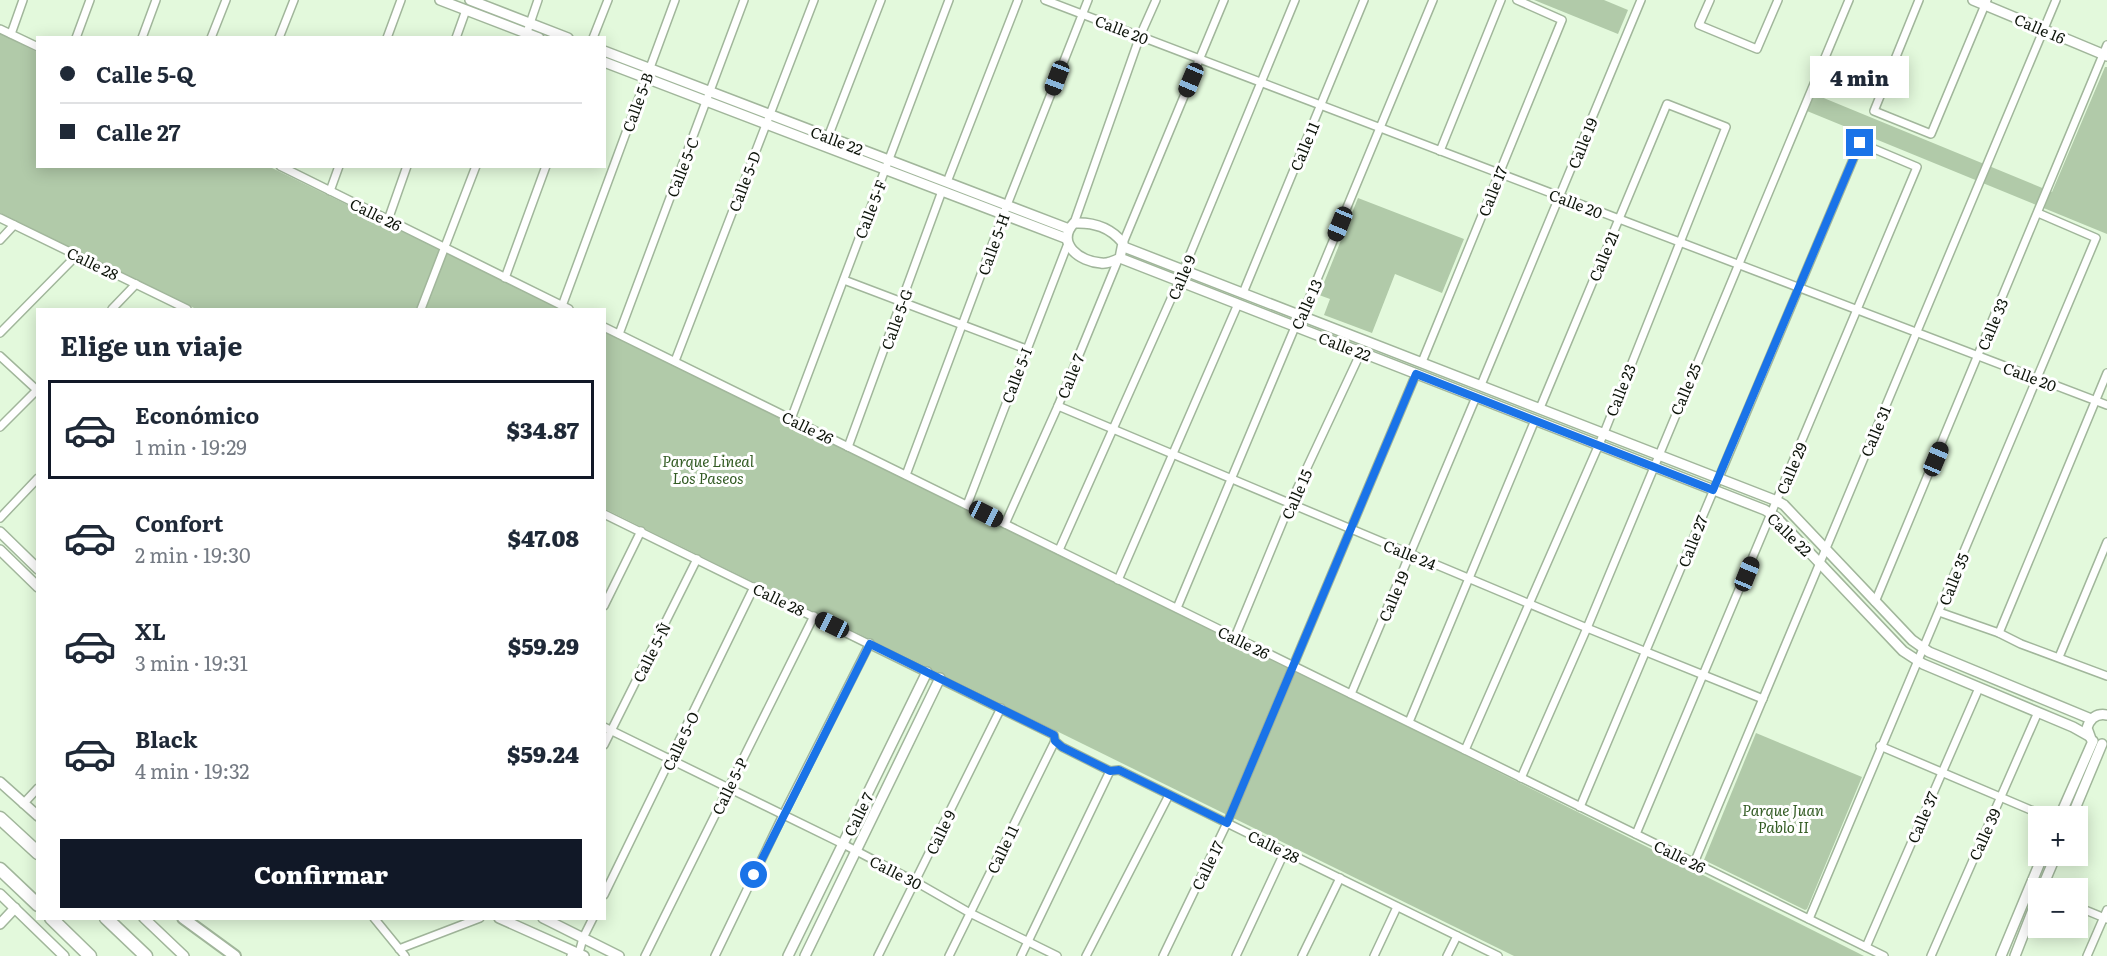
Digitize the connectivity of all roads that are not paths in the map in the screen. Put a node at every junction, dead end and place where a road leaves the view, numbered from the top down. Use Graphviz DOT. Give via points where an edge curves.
graph roads {
  1 [pos="23,0"];
  2 [pos="90,0"];
  3 [pos="156,0"];
  4 [pos="226,0"];
  5 [pos="294,0"];
  6 [pos="401,0"];
  7 [pos="440,0"];
  8 [pos="470,0"];
  9 [pos="538,0"];
  10 [pos="608,0"];
  11 [pos="675,0"];
  12 [pos="744,0"];
  13 [pos="814,0"];
  14 [pos="881,0"];
  15 [pos="949,0"];
  16 [pos="1018,0"];
  17 [pos="1045,0"];
  18 [pos="1088,0"];
  19 [pos="1156,0"];
  20 [pos="1224,0"];
  21 [pos="1295,0"];
  22 [pos="1364,0"];
  23 [pos="1433,0"];
  24 [pos="1501,0"];
  25 [pos="1517,0"];
  26 [pos="1641,0"];
  27 [pos="1710,0"];
  28 [pos="1778,0"];
  29 [pos="1849,0"];
  30 [pos="1919,0"];
  31 [pos="1973,0"];
  32 [pos="2056,0"];
  33 [pos="1986,2"];
  34 [pos="466,10"];
  35 [pos="1082,14"];
  36 [pos="530,23"];
  37 [pos="0,28"];
  38 [pos="2043,29"];
  39 [pos="10,34"];
  40 [pos="526,35"];
  41 [pos="77,36"];
  42 [pos="143,36"];
  43 [pos="212,36"];
  44 [pos="280,36"];
  45 [pos="388,36"];
  46 [pos="457,36"];
  47 [pos="563,36"];
  48 [pos="594,36"];
  49 [pos="1140,36"];
  50 [pos="36,46"];
  51 [pos="606,52"];
  52 [pos="2106,52"];
  53 [pos="1200,59"];
  54 [pos="606,63"];
  55 [pos="649,68"];
  56 [pos="645,78"];
  57 [pos="1261,83"];
  58 [pos="708,96"];
  59 [pos="1667,104"];
  60 [pos="1321,105"];
  61 [pos="768,119"];
  62 [pos="1380,128"];
  63 [pos="828,136"];
  64 [pos="1860,143"];
  65 [pos="1440,151"];
  66 [pos="887,165"];
  67 [pos="284,168"];
  68 [pos="338,168"];
  69 [pos="406,168"];
  70 [pos="475,168"];
  71 [pos="545,168"];
  72 [pos="1499,174"];
  73 [pos="944,187"];
  74 [pos="330,191"];
  75 [pos="1560,196"];
  76 [pos="1006,210"];
  77 [pos="2038,213"];
  78 [pos="0,218"];
  79 [pos="1619,219"];
  80 [pos="387,220"];
  81 [pos="14,225"];
  82 [pos="1069,234"];
  83 [pos="0,240"];
  84 [pos="1680,242"];
  85 [pos="1124,245"];
  86 [pos="445,248"];
  87 [pos="77,255"];
  88 [pos="1119,259"];
  89 [pos="1737,264"];
  90 [pos="1184,270"];
  91 [pos="505,278"];
  92 [pos="844,280"];
  93 [pos="1179,281"];
  94 [pos="136,284"];
  95 [pos="1797,288"];
  96 [pos="1243,293"];
  97 [pos="902,302"];
  98 [pos="1238,304"];
  99 [pos="113,308"];
  100 [pos="185,308"];
  101 [pos="421,308"];
  102 [pos="566,308"];
  103 [pos="1857,310"];
  104 [pos="1300,315"];
  105 [pos="964,326"];
  106 [pos="1295,327"];
  107 [pos="606,328"];
  108 [pos="0,333"];
  109 [pos="1916,333"];
  110 [pos="619,334"];
  111 [pos="1026,349"];
  112 [pos="1360,352"];
  113 [pos="0,356"];
  114 [pos="1979,356"];
  115 [pos="675,361"];
  116 [pos="1422,362"];
  117 [pos="2107,373"];
  118 [pos="1416,374"];
  119 [pos="2037,378"];
  120 [pos="1481,385"];
  121 [pos="36,389"];
  122 [pos="36,391"];
  123 [pos="1476,397"];
  124 [pos="2095,401"];
  125 [pos="2107,405"];
  126 [pos="1058,406"];
  127 [pos="1540,408"];
  128 [pos="791,419"];
  129 [pos="1535,420"];
  130 [pos="0,427"];
  131 [pos="1114,429"];
  132 [pos="1604,433"];
  133 [pos="1598,445"];
  134 [pos="848,447"];
  135 [pos="1173,453"];
  136 [pos="1659,454"];
  137 [pos="1654,467"];
  138 [pos="906,475"];
  139 [pos="1718,477"];
  140 [pos="1231,478"];
  141 [pos="36,480"];
  142 [pos="1713,490"];
  143 [pos="1777,501"];
  144 [pos="1290,504"];
  145 [pos="967,505"];
  146 [pos="1771,514"];
  147 [pos="606,515"];
  148 [pos="0,518"];
  149 [pos="1005,524"];
  150 [pos="1351,530"];
  151 [pos="641,531"];
  152 [pos="0,532"];
  153 [pos="2107,542"];
  154 [pos="1826,549"];
  155 [pos="0,550"];
  156 [pos="1059,550"];
  157 [pos="1411,554"];
  158 [pos="697,559"];
  159 [pos="1820,563"];
  160 [pos="36,567"];
  161 [pos="1470,579"];
  162 [pos="1119,580"];
  163 [pos="36,585"];
  164 [pos="754,587"];
  165 [pos="606,602"];
  166 [pos="1875,602"];
  167 [pos="1530,603"];
  168 [pos="1177,608"];
  169 [pos="1939,612"];
  170 [pos="814,616"];
  171 [pos="1587,628"];
  172 [pos="1999,633"];
  173 [pos="1235,637"];
  174 [pos="870,644"];
  175 [pos="1923,648"];
  176 [pos="1647,651"];
  177 [pos="2059,657"];
  178 [pos="1917,660"];
  179 [pos="1293,666"];
  180 [pos="927,672"];
  181 [pos="1705,674"];
  182 [pos="2107,676"];
  183 [pos="940,678"];
  184 [pos="1979,688"];
  185 [pos="1351,694"];
  186 [pos="1763,699"];
  187 [pos="1001,708"];
  188 [pos="2038,712"];
  189 [pos="2106,713"];
  190 [pos="2091,719"];
  191 [pos="1409,722"];
  192 [pos="608,729"];
  193 [pos="1055,741"];
  194 [pos="2098,741"];
  195 [pos="1880,746"];
  196 [pos="1465,750"];
  197 [pos="671,759"];
  198 [pos="1110,771"];
  199 [pos="1942,772"];
  200 [pos="1521,778"];
  201 [pos="0,782"];
  202 [pos="728,787"];
  203 [pos="36,790"];
  204 [pos="1169,795"];
  205 [pos="2000,797"];
  206 [pos="23,804"];
  207 [pos="2065,806"];
  208 [pos="2075,806"];
  209 [pos="1580,807"];
  210 [pos="2028,809"];
  211 [pos="36,814"];
  212 [pos="783,815"];
  213 [pos="0,818"];
  214 [pos="1227,823"];
  215 [pos="1636,834"];
  216 [pos="843,844"];
  217 [pos="36,851"];
  218 [pos="1285,851"];
  219 [pos="856,852"];
  220 [pos="1694,863"];
  221 [pos="0,869"];
  222 [pos="1340,878"];
  223 [pos="916,882"];
  224 [pos="2028,889"];
  225 [pos="606,891"];
  226 [pos="0,894"];
  227 [pos="36,903"];
  228 [pos="1397,907"];
  229 [pos="15,908"];
  230 [pos="2107,910"];
  231 [pos="2088,911"];
  232 [pos="970,913"];
  233 [pos="1809,919"];
  234 [pos="2105,919"];
  235 [pos="53,920"];
  236 [pos="108,920"];
  237 [pos="146,920"];
  238 [pos="186,920"];
  239 [pos="376,920"];
  240 [pos="475,920"];
  241 [pos="504,920"];
  242 [pos="547,920"];
  243 [pos="592,920"];
  244 [pos="2028,923"];
  245 [pos="0,924"];
  246 [pos="68,935"];
  247 [pos="1457,936"];
  248 [pos="583,938"];
  249 [pos="1028,941"];
  250 [pos="1866,947"];
  251 [pos="399,949"];
  252 [pos="578,955"];
  253 [pos="64,956"];
  254 [pos="85,956"];
  255 [pos="90,956"];
  256 [pos="146,956"];
  257 [pos="184,956"];
  258 [pos="235,956"];
  259 [pos="405,956"];
  260 [pos="619,956"];
  261 [pos="645,956"];
  262 [pos="715,956"];
  263 [pos="788,956"];
  264 [pos="805,956"];
  265 [pos="878,956"];
  266 [pos="949,956"];
  267 [pos="1021,956"];
  268 [pos="1057,956"];
  269 [pos="1086,956"];
  270 [pos="1163,956"];
  271 [pos="1236,956"];
  272 [pos="1302,956"];
  273 [pos="1374,956"];
  274 [pos="1447,956"];
  275 [pos="1498,956"];
  276 [pos="1884,956"];
  277 [pos="1931,956"];
  278 [pos="2001,956"];
  279 [pos="2015,956"];
  280 [pos="2087,956"];
  1 -- 39 [label="street"];
  2 -- 41 [label="street"];
  3 -- 42 [label="street"];
  4 -- 43 [label="street"];
  5 -- 44 [label="street"];
  6 -- 45 [label="street"];
  7 -- 34 [label="street"];
  8 -- 36 [label="street"];
  9 -- 36 [label="street"];
  10 -- 48 [label="street"];
  11 -- 55 [label="street, Calle 5-B"];
  12 -- 58 [label="street, Calle 5-C"];
  13 -- 61 [label="street, Calle 5-D"];
  14 -- 63 [label="street"];
  15 -- 66 [label="street, Calle 5-F"];
  16 -- 73 [label="street, Calle 5-G"];
  17 -- 35 [label="street, Calle 20"];
  18 -- 35 [label="street, Calle 5-H"];
  19 -- 49 [label="street, Calle 5-I"];
  20 -- 53 [label="street"];
  21 -- 57 [label="street, Calle 9"];
  22 -- 60 [label="street, Calle 11"];
  23 -- 62 [label="street, Calle 13"];
  24 -- 65 [label="street"];
  25 -- 72 [label="street, Calle 17" via="1562,20"];
  26 -- 75 [label="street, Calle 19"];
  27 -- 28 [label="street" via="1699,25 1757,49"];
  29 -- 89 [label="street, Calle 25"];
  30 -- 33 [label="street" via="1874,111 1931,134"];
  31 -- 33 [label="street, Calle 16"];
  32 -- 38 [label="street, Calle 31"];
  33 -- 38 [label="street, Calle 16"];
  34 -- 40 [label="street"];
  34 -- 46 [label="street"];
  35 -- 49 [label="street, Calle 20"];
  35 -- 76 [label="street, Calle 5-H"];
  36 -- 40 [label="street"];
  36 -- 47 [label="street"];
  37 -- 39 [label="street"];
  38 -- 52 [label="street, Calle 16"];
  38 -- 109 [label="street, Calle 31"];
  39 -- 50 [label="street"];
  49 -- 53 [label="street, Calle 20"];
  49 -- 82 [label="street, Calle 5-I"];
  51 -- 55 [label="street, Calle 22"];
  52 -- 77 [label="street, Calle 33"];
  53 -- 57 [label="street, Calle 20"];
  53 -- 85 [label="street"];
  54 -- 56 [label="street, Calle 22"];
  55 -- 56 [label="street, Calle 5-B"];
  55 -- 58 [label="street, Calle 22"];
  56 -- 58 [label="street, Calle 22"];
  56 -- 102 [label="street, Calle 5-B"];
  57 -- 60 [label="street, Calle 20"];
  57 -- 90 [label="street, Calle 9"];
  58 -- 61 [label="street, Calle 22"];
  58 -- 110 [label="street, Calle 5-C"];
  59 -- 79 [label="street, Calle 21"];
  59 -- 84 [label="street, Calle 23" via="1726,127"];
  60 -- 62 [label="street, Calle 20"];
  60 -- 96 [label="street, Calle 11"];
  61 -- 63 [label="street, Calle 22"];
  61 -- 66 [label="street, Calle 22"];
  61 -- 115 [label="street, Calle 5-D"];
  62 -- 65 [label="street, Calle 20"];
  62 -- 104 [label="street, Calle 13"];
  63 -- 66 [label="street, Calle 22"];
  64 -- 95 [label="street, Calle 27"];
  64 -- 103 [label="street, Calle 29" via="1917,167"];
  65 -- 72 [label="street, Calle 20"];
  66 -- 73 [label="street, Calle 22"];
  66 -- 92 [label="street, Calle 5-F"];
  67 -- 74 [label="street, Calle 26"];
  68 -- 74 [label="street"];
  69 -- 80 [label="street"];
  70 -- 86 [label="street"];
  71 -- 91 [label="street"];
  72 -- 75 [label="street, Calle 20"];
  72 -- 116 [label="street, Calle 17"];
  73 -- 76 [label="street, Calle 22"];
  73 -- 97 [label="street, Calle 5-G"];
  74 -- 80 [label="street, Calle 26"];
  75 -- 79 [label="street, Calle 20"];
  75 -- 120 [label="street, Calle 19"];
  76 -- 82 [label="street, Calle 22"];
  76 -- 105 [label="street, Calle 5-H"];
  77 -- 114 [label="street, Calle 33"];
  77 -- 119 [label="street, Calle 35" via="2096,238"];
  78 -- 81 [label="street, Calle 28"];
  79 -- 84 [label="street, Calle 20"];
  79 -- 127 [label="street, Calle 21"];
  80 -- 86 [label="street, Calle 26"];
  81 -- 83 [label="street"];
  81 -- 87 [label="street, Calle 28"];
  82 -- 85 [label="street, Calle 22" via="1100,226 1117,234"];
  82 -- 88 [label="street" via="1081,257 1100,263"];
  82 -- 111 [label="street, Calle 5-I"];
  84 -- 89 [label="street, Calle 20"];
  84 -- 132 [label="street, Calle 23"];
  85 -- 88 [label="street"];
  85 -- 90 [label="street, Calle 22"];
  86 -- 91 [label="street, Calle 26"];
  86 -- 101 [label="street"];
  87 -- 94 [label="street, Calle 28"];
  87 -- 108 [label="street"];
  88 -- 93 [label="street, Calle 22"];
  88 -- 126 [label="street, Calle 7"];
  89 -- 95 [label="street, Calle 20"];
  89 -- 136 [label="street, Calle 25"];
  90 -- 93 [label="street, Calle 9"];
  90 -- 96 [label="street, Calle 22"];
  91 -- 102 [label="street, Calle 26"];
  92 -- 97 [label="street"];
  92 -- 128 [label="street, Calle 5-F"];
  93 -- 98 [label="street, Calle 22"];
  93 -- 131 [label="street, Calle 9"];
  94 -- 99 [label="street"];
  94 -- 100 [label="street, Calle 28"];
  95 -- 103 [label="street, Calle 20"];
  95 -- 139 [label="street, Calle 27"];
  96 -- 104 [label="street, Calle 22"];
  97 -- 105 [label="street"];
  97 -- 134 [label="street, Calle 5-G"];
  98 -- 106 [label="street, Calle 22"];
  98 -- 135 [label="street"];
  103 -- 109 [label="street, Calle 20"];
  103 -- 143 [label="street, Calle 29"];
  104 -- 106 [label="street, Calle 13"];
  104 -- 116 [label="street, Calle 22"];
  105 -- 111 [label="street"];
  105 -- 138 [label="street, Calle 5-H"];
  106 -- 112 [label="street, Calle 22"];
  106 -- 140 [label="street, Calle 13"];
  107 -- 110 [label="street, Calle 26"];
  109 -- 114 [label="street, Calle 20"];
  109 -- 154 [label="street, Calle 31"];
  110 -- 115 [label="street, Calle 26"];
  111 -- 145 [label="street, Calle 5-I"];
  112 -- 118 [label="street, Calle 22"];
  112 -- 144 [label="street, Calle 15"];
  113 -- 121 [label="street"];
  114 -- 119 [label="street, Calle 20"];
  114 -- 166 [label="street, Calle 33"];
  115 -- 128 [label="street, Calle 26"];
  116 -- 120 [label="street, Calle 22"];
  117 -- 124 [label="street"];
  118 -- 123 [label="street, Calle 22"];
  118 -- 150 [label="street, Calle 17"];
  119 -- 124 [label="street, Calle 20"];
  119 -- 169 [label="street, Calle 35"];
  120 -- 127 [label="street, Calle 22"];
  122 -- 130 [label="street"];
  123 -- 129 [label="street, Calle 22"];
  123 -- 157 [label="street, Calle 19"];
  124 -- 125 [label="street, Calle 20"];
  124 -- 172 [label="street"];
  126 -- 131 [label="street, Calle 24"];
  126 -- 149 [label="street, Calle 7"];
  127 -- 132 [label="street, Calle 22"];
  128 -- 134 [label="street, Calle 26"];
  129 -- 133 [label="street, Calle 22"];
  129 -- 161 [label="street"];
  131 -- 135 [label="street, Calle 24"];
  131 -- 156 [label="street, Calle 9"];
  132 -- 133 [label="street, Calle 23"];
  132 -- 136 [label="street, Calle 22"];
  133 -- 137 [label="street, Calle 22"];
  133 -- 167 [label="street, Calle 23"];
  134 -- 138 [label="street, Calle 26"];
  135 -- 140 [label="street, Calle 24"];
  135 -- 162 [label="street"];
  136 -- 137 [label="street, Calle 25"];
  136 -- 139 [label="street, Calle 22"];
  137 -- 142 [label="street, Calle 22"];
  137 -- 171 [label="street, Calle 25"];
  138 -- 145 [label="street, Calle 26"];
  139 -- 142 [label="street, Calle 27"];
  139 -- 143 [label="street, Calle 22"];
  140 -- 144 [label="street, Calle 24"];
  140 -- 168 [label="street, Calle 13"];
  141 -- 148 [label="street"];
  142 -- 146 [label="street, Calle 22"];
  142 -- 176 [label="street, Calle 27"];
  143 -- 146 [label="street, Calle 29"];
  143 -- 154 [label="street, Calle 22"];
  144 -- 150 [label="street, Calle 24"];
  144 -- 173 [label="street, Calle 15"];
  145 -- 149 [label="street, Calle 26"];
  146 -- 159 [label="street, Calle 22"];
  146 -- 181 [label="street, Calle 29"];
  147 -- 151 [label="street, Calle 28"];
  149 -- 156 [label="street, Calle 26"];
  150 -- 157 [label="street, Calle 24"];
  150 -- 179 [label="street, Calle 17"];
  151 -- 158 [label="street, Calle 28"];
  151 -- 165 [label="street"];
  152 -- 160 [label="street"];
  153 -- 177 [label="street"];
  154 -- 159 [label="street, Calle 31"];
  154 -- 166 [label="street, Calle 22"];
  155 -- 163 [label="street"];
  156 -- 162 [label="street, Calle 26"];
  157 -- 161 [label="street, Calle 24"];
  157 -- 185 [label="street, Calle 19"];
  158 -- 164 [label="street, Calle 28"];
  158 -- 192 [label="street, Calle 5-Ñ"];
  159 -- 178 [label="street, Calle 22" via="1903,651"];
  159 -- 186 [label="street, Calle 31"];
  161 -- 167 [label="street, Calle 24"];
  161 -- 191 [label="street"];
  162 -- 168 [label="street, Calle 26"];
  164 -- 170 [label="street, Calle 28"];
  164 -- 197 [label="street, Calle 5-O"];
  166 -- 175 [label="street, Calle 22"];
  167 -- 171 [label="street, Calle 24"];
  167 -- 196 [label="street, Calle 23"];
  168 -- 173 [label="street, Calle 26"];
  169 -- 172 [label="street"];
  169 -- 175 [label="street, Calle 35"];
  170 -- 174 [label="street, Calle 28"];
  170 -- 202 [label="street, Calle 5-P"];
  171 -- 176 [label="street, Calle 24"];
  171 -- 200 [label="street, Calle 25"];
  172 -- 177 [label="street"];
  173 -- 179 [label="street, Calle 26"];
  174 -- 180 [label="street, Calle 28"];
  174 -- 212 [label="street"];
  175 -- 178 [label="street, Calle 35"];
  175 -- 190 [label="street, Calle 22"];
  176 -- 181 [label="street, Calle 24"];
  176 -- 209 [label="street, Calle 27"];
  177 -- 182 [label="street"];
  178 -- 184 [label="street, Calle 22"];
  178 -- 195 [label="street, Calle 35"];
  179 -- 185 [label="street, Calle 26"];
  179 -- 214 [label="street, Calle 17"];
  180 -- 183 [label="street, Calle 28"];
  180 -- 216 [label="street, Calle 7"];
  181 -- 186 [label="street, Calle 24"];
  181 -- 215 [label="street, Calle 29"];
  183 -- 187 [label="street, Calle 28"];
  183 -- 219 [label="street, Calle 7"];
  184 -- 188 [label="street, Calle 22"];
  184 -- 199 [label="street, Calle 37"];
  185 -- 191 [label="street, Calle 26"];
  186 -- 220 [label="street, Calle 31"];
  187 -- 193 [label="street, Calle 28" via="1054,735"];
  187 -- 223 [label="street, Calle 9"];
  188 -- 194 [label="street, Calle 22"];
  188 -- 205 [label="street, Calle 39"];
  189 -- 190 [label="street"];
  190 -- 194 [label="street" via="2087,728"];
  191 -- 196 [label="street, Calle 26"];
  192 -- 197 [label="street, Calle 30"];
  193 -- 198 [label="street, Calle 28"];
  193 -- 232 [label="street, Calle 11"];
  194 -- 207 [label="street"];
  194 -- 208 [label="street"];
  195 -- 199 [label="street"];
  195 -- 233 [label="street, Calle 35"];
  196 -- 200 [label="street, Calle 26"];
  197 -- 202 [label="street, Calle 30"];
  197 -- 225 [label="street, Calle 5-O"];
  198 -- 204 [label="street, Calle 28" via="1119,770"];
  198 -- 249 [label="street"];
  199 -- 205 [label="street"];
  199 -- 250 [label="street, Calle 37"];
  200 -- 209 [label="street, Calle 26"];
  201 -- 206 [label="street"];
  202 -- 212 [label="street, Calle 30"];
  202 -- 261 [label="street, Calle 5-P"];
  203 -- 206 [label="street"];
  204 -- 214 [label="street, Calle 28"];
  204 -- 269 [label="street"];
  205 -- 210 [label="street"];
  205 -- 277 [label="street, Calle 39"];
  206 -- 211 [label="street"];
  209 -- 215 [label="street, Calle 26"];
  212 -- 216 [label="street, Calle 30"];
  212 -- 262 [label="street"];
  213 -- 217 [label="highway"];
  214 -- 218 [label="street, Calle 28"];
  214 -- 270 [label="street, Calle 17"];
  215 -- 220 [label="street, Calle 26"];
  216 -- 219 [label="street, Calle 30"];
  216 -- 263 [label="street, Calle 7"];
  218 -- 222 [label="street, Calle 28"];
  218 -- 271 [label="street"];
  219 -- 223 [label="street, Calle 30"];
  219 -- 264 [label="street, Calle 7"];
  220 -- 233 [label="street, Calle 26"];
  221 -- 227 [label="highway"];
  222 -- 228 [label="street, Calle 28"];
  222 -- 272 [label="street"];
  223 -- 232 [label="street, Calle 30"];
  223 -- 265 [label="street, Calle 9"];
  224 -- 278 [label="street"];
  226 -- 229 [label="street"];
  228 -- 247 [label="street, Calle 28"];
  228 -- 273 [label="street"];
  229 -- 245 [label="street"];
  229 -- 253 [label="street"];
  230 -- 234 [label="street"];
  231 -- 234 [label="street"];
  232 -- 249 [label="street, Calle 30"];
  232 -- 266 [label="street, Calle 11"];
  233 -- 250 [label="street, Calle 26"];
  234 -- 280 [label="street"];
  235 -- 246 [label="highway"];
  236 -- 256 [label="highway"];
  237 -- 257 [label="street"];
  238 -- 258 [label="main road"];
  239 -- 251 [label="street"];
  240 -- 251 [label="street"];
  241 -- 252 [label="street"];
  242 -- 248 [label="street"];
  243 -- 248 [label="street"];
  244 -- 279 [label="street"];
  246 -- 254 [label="highway"];
  246 -- 255 [label="highway"];
  247 -- 274 [label="street"];
  247 -- 275 [label="street, Calle 28"];
  248 -- 252 [label="street"];
  248 -- 260 [label="street"];
  249 -- 267 [label="street"];
  249 -- 268 [label="street, Calle 30"];
  250 -- 276 [label="street, Calle 26"];
  251 -- 259 [label="street"];
}
